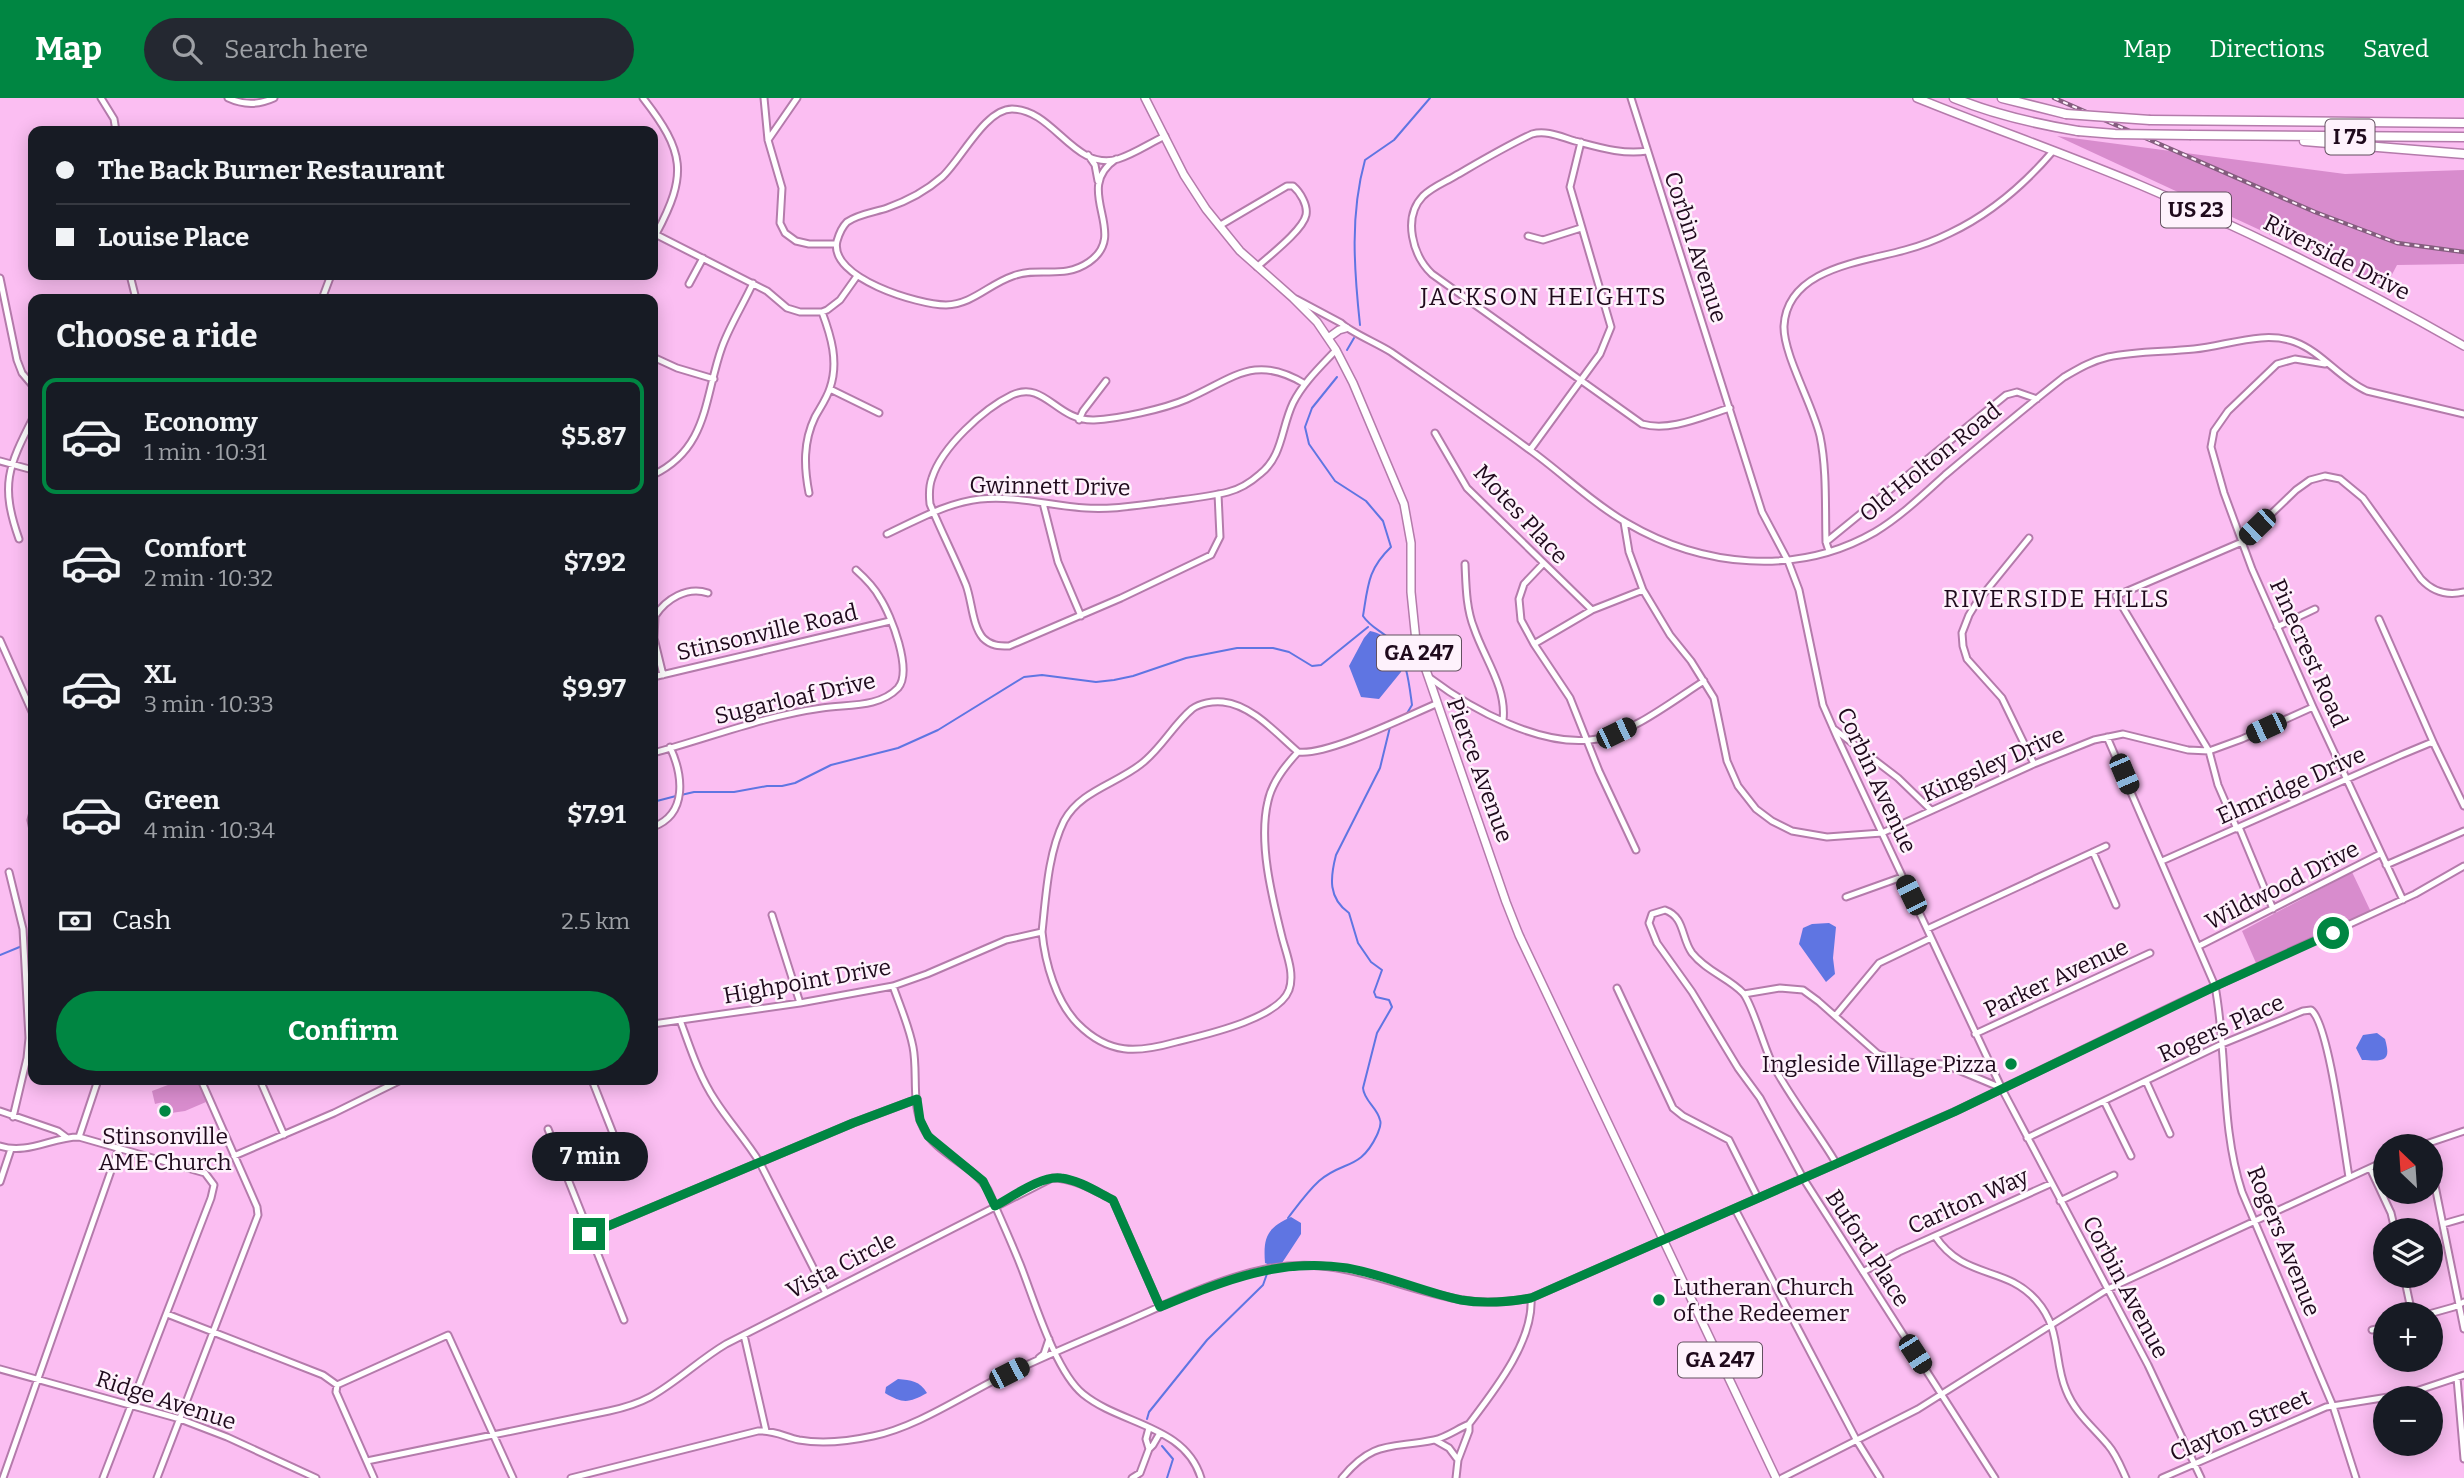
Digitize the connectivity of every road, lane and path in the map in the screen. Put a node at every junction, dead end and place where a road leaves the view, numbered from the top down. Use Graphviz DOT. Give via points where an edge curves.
graph roads {
  1 [pos="101,98"];
  2 [pos="228,98"];
  3 [pos="274,98"];
  4 [pos="643,98"];
  5 [pos="764,98"];
  6 [pos="797,98"];
  7 [pos="1145,98"];
  8 [pos="1631,98"];
  9 [pos="1917,98"];
  10 [pos="1954,98"];
  11 [pos="2002,98"];
  12 [pos="2464,122"];
  13 [pos="115,126"];
  14 [pos="1165,136"];
  15 [pos="2248,136"];
  16 [pos="2464,137"];
  17 [pos="768,140"];
  18 [pos="1581,142"];
  19 [pos="1647,151"];
  20 [pos="2053,151"];
  21 [pos="2464,154"];
  22 [pos="1088,155"];
  23 [pos="1116,159"];
  24 [pos="1098,181"];
  25 [pos="1219,226"];
  26 [pos="658,227"];
  27 [pos="1581,228"];
  28 [pos="658,236"];
  29 [pos="1528,236"];
  30 [pos="836,244"];
  31 [pos="703,258"];
  32 [pos="1257,267"];
  33 [pos="857,276"];
  34 [pos="0,278"];
  35 [pos="689,284"];
  36 [pos="753,284"];
  37 [pos="1293,298"];
  38 [pos="822,312"];
  39 [pos="1346,328"];
  40 [pos="1328,338"];
  41 [pos="2464,346"];
  42 [pos="1336,350"];
  43 [pos="658,360"];
  44 [pos="2328,364"];
  45 [pos="713,379"];
  46 [pos="28,380"];
  47 [pos="1580,380"];
  48 [pos="1106,381"];
  49 [pos="1304,384"];
  50 [pos="830,389"];
  51 [pos="2037,399"];
  52 [pos="1730,408"];
  53 [pos="879,413"];
  54 [pos="2464,414"];
  55 [pos="1079,419"];
  56 [pos="28,428"];
  57 [pos="1435,433"];
  58 [pos="1530,450"];
  59 [pos="0,461"];
  60 [pos="10,465"];
  61 [pos="28,469"];
  62 [pos="658,472"];
  63 [pos="809,493"];
  64 [pos="1218,494"];
  65 [pos="1043,503"];
  66 [pos="933,512"];
  67 [pos="1624,522"];
  68 [pos="887,534"];
  69 [pos="2029,538"];
  70 [pos="19,539"];
  71 [pos="1826,542"];
  72 [pos="2242,542"];
  73 [pos="1829,551"];
  74 [pos="1788,561"];
  75 [pos="1465,564"];
  76 [pos="1543,564"];
  77 [pos="856,570"];
  78 [pos="1643,590"];
  79 [pos="2464,592"];
  80 [pos="708,593"];
  81 [pos="2315,609"];
  82 [pos="1592,610"];
  83 [pos="658,612"];
  84 [pos="1081,616"];
  85 [pos="2379,619"];
  86 [pos="890,621"];
  87 [pos="2277,627"];
  88 [pos="0,640"];
  89 [pos="1534,644"];
  90 [pos="658,654"];
  91 [pos="1423,668"];
  92 [pos="663,674"];
  93 [pos="658,676"];
  94 [pos="1704,681"];
  95 [pos="28,704"];
  96 [pos="1436,704"];
  97 [pos="2312,707"];
  98 [pos="1503,720"];
  99 [pos="1834,729"];
  100 [pos="2107,737"];
  101 [pos="1588,740"];
  102 [pos="2434,744"];
  103 [pos="670,747"];
  104 [pos="658,751"];
  105 [pos="2209,751"];
  106 [pos="1298,752"];
  107 [pos="2034,764"];
  108 [pos="2347,780"];
  109 [pos="2464,806"];
  110 [pos="1931,810"];
  111 [pos="658,824"];
  112 [pos="2238,828"];
  113 [pos="2464,831"];
  114 [pos="1882,833"];
  115 [pos="2106,846"];
  116 [pos="1636,850"];
  117 [pos="2093,852"];
  118 [pos="2380,854"];
  119 [pos="2162,861"];
  120 [pos="2386,865"];
  121 [pos="2464,866"];
  122 [pos="9,873"];
  123 [pos="1902,877"];
  124 [pos="1846,897"];
  125 [pos="2403,900"];
  126 [pos="2116,905"];
  127 [pos="2273,909"];
  128 [pos="772,915"];
  129 [pos="1927,929"];
  130 [pos="1042,932"];
  131 [pos="1931,938"];
  132 [pos="2199,946"];
  133 [pos="2150,953"];
  134 [pos="893,986"];
  135 [pos="2216,986"];
  136 [pos="1617,988"];
  137 [pos="1744,994"];
  138 [pos="800,1003"];
  139 [pos="1835,1016"];
  140 [pos="28,1020"];
  141 [pos="680,1020"];
  142 [pos="658,1023"];
  143 [pos="1975,1034"];
  144 [pos="2222,1044"];
  145 [pos="28,1048"];
  146 [pos="2146,1081"];
  147 [pos="96,1085"];
  148 [pos="203,1085"];
  149 [pos="262,1085"];
  150 [pos="391,1085"];
  151 [pos="594,1085"];
  152 [pos="2001,1089"];
  153 [pos="917,1099"];
  154 [pos="2104,1101"];
  155 [pos="0,1111"];
  156 [pos="13,1117"];
  157 [pos="548,1129"];
  158 [pos="2464,1131"];
  159 [pos="2170,1134"];
  160 [pos="284,1135"];
  161 [pos="79,1136"];
  162 [pos="66,1137"];
  163 [pos="2027,1138"];
  164 [pos="2443,1138"];
  165 [pos="0,1146"];
  166 [pos="618,1146"];
  167 [pos="10,1149"];
  168 [pos="119,1149"];
  169 [pos="234,1156"];
  170 [pos="2131,1156"];
  171 [pos="760,1163"];
  172 [pos="1836,1163"];
  173 [pos="2373,1167"];
  174 [pos="2370,1168"];
  175 [pos="2114,1175"];
  176 [pos="2349,1177"];
  177 [pos="1803,1178"];
  178 [pos="0,1182"];
  179 [pos="2050,1184"];
  180 [pos="1758,1198"];
  181 [pos="2060,1201"];
  182 [pos="995,1206"];
  183 [pos="1735,1209"];
  184 [pos="2392,1218"];
  185 [pos="2464,1218"];
  186 [pos="2254,1222"];
  187 [pos="2443,1224"];
  188 [pos="589,1234"];
  189 [pos="1935,1236"];
  190 [pos="1665,1241"];
  191 [pos="1863,1272"];
  192 [pos="2108,1289"];
  193 [pos="826,1293"];
  194 [pos="1531,1298"];
  195 [pos="2462,1304"];
  196 [pos="1160,1307"];
  197 [pos="2443,1310"];
  198 [pos="167,1314"];
  199 [pos="624,1320"];
  200 [pos="2052,1324"];
  201 [pos="2464,1329"];
  202 [pos="214,1332"];
  203 [pos="744,1335"];
  204 [pos="1049,1336"];
  205 [pos="1056,1353"];
  206 [pos="1037,1360"];
  207 [pos="0,1369"];
  208 [pos="2464,1375"];
  209 [pos="2457,1378"];
  210 [pos="38,1379"];
  211 [pos="337,1385"];
  212 [pos="1941,1395"];
  213 [pos="132,1405"];
  214 [pos="2333,1406"];
  215 [pos="180,1419"];
  216 [pos="1469,1424"];
  217 [pos="1149,1427"];
  218 [pos="766,1431"];
  219 [pos="1160,1433"];
  220 [pos="494,1435"];
  221 [pos="1435,1440"];
  222 [pos="1857,1441"];
  223 [pos="1149,1448"];
  224 [pos="2464,1459"];
  225 [pos="1458,1460"];
  226 [pos="367,1461"];
  227 [pos="2195,1464"];
  228 [pos="1140,1475"];
  229 [pos="3,1478"];
  230 [pos="103,1478"];
  231 [pos="157,1478"];
  232 [pos="316,1478"];
  233 [pos="374,1478"];
  234 [pos="513,1478"];
  235 [pos="571,1478"];
  236 [pos="1132,1478"];
  237 [pos="1201,1478"];
  238 [pos="1342,1478"];
  239 [pos="1455,1478"];
  240 [pos="1776,1478"];
  241 [pos="1782,1478"];
  242 [pos="1880,1478"];
  243 [pos="1995,1478"];
  244 [pos="2126,1478"];
  245 [pos="2162,1478"];
  246 [pos="2202,1478"];
  247 [pos="2356,1478"];
  1 -- 13 [label="street"];
  2 -- 3 [label="street" via="249,104"];
  4 -- 26 [label="street" via="667,131 678,169 674,198"];
  5 -- 17 [label="street"];
  6 -- 17 [label="street"];
  7 -- 14 [label="main road, Pierce Avenue / GA 247"];
  8 -- 19 [label="street, Corbin Avenue"];
  9 -- 20 [label="main road, Riverside Drive / US 23"];
  10 -- 15 [label="highway, I 75, bridge" via="2019,119 2078,131"];
  11 -- 12 [label="highway, I 75, bridge" via="2104,118"];
  14 -- 23 [label="street"];
  14 -- 25 [label="main road, Pierce Avenue / GA 247" via="1195,194"];
  15 -- 16 [label="highway, I 75"];
  15 -- 21 [label="highway"];
  17 -- 30 [label="street" via="782,188 779,218 785,233 809,244"];
  18 -- 19 [label="street" via="1624,152"];
  18 -- 27 [label="street" via="1570,187"];
  18 -- 47 [label="street" via="1538,132 1514,143 1424,195 1411,231 1420,261 1432,274"];
  19 -- 52 [label="street, Corbin Avenue"];
  20 -- 41 [label="main road, Riverside Drive / US 23" via="2258,238"];
  20 -- 71 [label="street" via="2010,195 1965,225 1906,250 1835,268 1794,298 1787,311 1785,338 1820,437"];
  22 -- 23 [label="street"];
  22 -- 24 [label="street"];
  22 -- 30 [label="street" via="1039,116 1006,109 988,121 941,178 906,201 850,220"];
  23 -- 24 [label="street"];
  24 -- 33 [label="street" via="1104,242 1094,258 1078,268 1014,275 965,302 942,305 899,295"];
  25 -- 32 [label="main road, Pierce Avenue / GA 247"];
  25 -- 32 [label="street" via="1287,186 1297,189 1307,209 1304,221"];
  27 -- 29 [label="street" via="1543,240"];
  27 -- 47 [label="street" via="1611,327 1600,354"];
  28 -- 31 [label="street"];
  30 -- 33 [label="street" via="844,265"];
  31 -- 35 [label="street"];
  31 -- 36 [label="street"];
  32 -- 37 [label="main road, Pierce Avenue / GA 247"];
  33 -- 38 [label="street" via="840,300"];
  34 -- 46 [label="street" via="17,360"];
  36 -- 38 [label="street" via="794,310"];
  36 -- 45 [label="street" via="723,345"];
  37 -- 39 [label="street, Old Holton Road"];
  37 -- 40 [label="main road, Pierce Avenue / GA 247"];
  38 -- 50 [label="street" via="833,352"];
  39 -- 40 [label="main road"];
  39 -- 58 [label="street, Old Holton Road" via="1380,345"];
  40 -- 42 [label="main road, Pierce Avenue / GA 247"];
  42 -- 49 [label="street, Gwinnett Drive"];
  42 -- 91 [label="main road, Pierce Avenue / GA 247" via="1404,504 1411,543 1413,621"];
  43 -- 45 [label="street"];
  44 -- 51 [label="street, Old Holton Road" via="2298,343 2271,338 2121,355 2084,365"];
  44 -- 54 [label="street, Old Holton Road" via="2367,391"];
  44 -- 72 [label="street, Pinecrest Road" via="2295,359 2277,364 2228,411 2214,431 2213,461"];
  45 -- 62 [label="street" via="697,434 677,460"];
  47 -- 52 [label="street" via="1651,427"];
  47 -- 58 [label="street"];
  48 -- 55 [label="street"];
  49 -- 55 [label="street" via="1275,370 1251,369 1158,408"];
  49 -- 64 [label="street, Gwinnett Drive" via="1286,417 1271,464 1248,483"];
  50 -- 53 [label="street"];
  50 -- 63 [label="street" via="807,444"];
  51 -- 71 [label="street" via="2017,392 2006,395"];
  51 -- 73 [label="street, Old Holton Road" via="1889,522"];
  52 -- 74 [label="street, Corbin Avenue" via="1762,512"];
  55 -- 66 [label="street" via="1035,392 1004,400 969,427 939,462 929,491"];
  56 -- 60 [label="street"];
  57 -- 76 [label="street, Motes Place" via="1466,488"];
  58 -- 67 [label="street, Old Holton Road"];
  59 -- 60 [label="street"];
  60 -- 61 [label="street"];
  60 -- 70 [label="street" via="7,512"];
  64 -- 65 [label="street, Gwinnett Drive" via="1103,508"];
  64 -- 84 [label="street" via="1220,537 1211,555"];
  65 -- 66 [label="street, Gwinnett Drive" via="984,498"];
  65 -- 84 [label="street" via="1058,562"];
  66 -- 68 [label="street, Gwinnett Drive"];
  66 -- 84 [label="street" via="985,640 1009,646"];
  67 -- 74 [label="street, Old Holton Road" via="1703,555"];
  67 -- 78 [label="street, Kingsley Drive"];
  69 -- 107 [label="street" via="1977,602 1962,633 1968,659 2001,698"];
  71 -- 73 [label="street"];
  72 -- 79 [label="street" via="2310,480 2340,479 2372,508 2430,588 2441,593"];
  72 -- 87 [label="street, Pinecrest Road"];
  72 -- 105 [label="street" via="2116,596"];
  73 -- 74 [label="street, Old Holton Road"];
  74 -- 99 [label="street, Corbin Avenue" via="1823,705"];
  75 -- 98 [label="street" via="1469,611 1499,688"];
  76 -- 82 [label="street, Motes Place"];
  76 -- 89 [label="street" via="1524,584 1519,599 1521,620"];
  77 -- 86 [label="street, Sugarloaf Drive" via="880,596"];
  78 -- 82 [label="street"];
  78 -- 94 [label="street, Kingsley Drive"];
  80 -- 83 [label="street" via="700,590 670,598"];
  81 -- 87 [label="street"];
  82 -- 89 [label="street"];
  85 -- 102 [label="street"];
  86 -- 92 [label="street, Stinsonville Road"];
  86 -- 103 [label="street, Sugarloaf Drive" via="904,675 888,695 861,705 787,715"];
  87 -- 97 [label="street, Pinecrest Road"];
  88 -- 95 [label="street"];
  89 -- 101 [label="street" via="1570,698"];
  90 -- 92 [label="street"];
  91 -- 96 [label="main road, Pierce Avenue / GA 247"];
  91 -- 98 [label="street" via="1432,679"];
  92 -- 93 [label="street, Stinsonville Road"];
  94 -- 101 [label="street" via="1631,726"];
  94 -- 114 [label="street, Kingsley Drive" via="1714,698 1732,776 1756,809 1805,835"];
  96 -- 106 [label="street" via="1329,748"];
  96 -- 190 [label="main road, Pierce Avenue / GA 247" via="1519,935"];
  97 -- 105 [label="street, Kingsley Drive"];
  97 -- 108 [label="street, Pinecrest Road"];
  98 -- 101 [label="street" via="1553,738"];
  99 -- 110 [label="street"];
  99 -- 114 [label="street, Corbin Avenue"];
  100 -- 105 [label="street, Kingsley Drive" via="2123,734"];
  100 -- 107 [label="street, Kingsley Drive"];
  100 -- 119 [label="street, Rogers Avenue"];
  101 -- 116 [label="street"];
  102 -- 108 [label="street, Elmridge Drive"];
  102 -- 109 [label="street"];
  103 -- 104 [label="street, Sugarloaf Drive"];
  103 -- 111 [label="street" via="681,794 669,819"];
  105 -- 112 [label="street" via="2218,785"];
  106 -- 130 [label="street" via="1237,704 1214,701 1192,709 1142,764 1072,810 1056,845"];
  106 -- 130 [label="street" via="1275,782 1265,815 1272,894 1290,966 1289,990 1273,1007 1247,1021 1175,1042 1138,1050 1111,1047 1085,1031 1063,1003"];
  107 -- 110 [label="street, Kingsley Drive"];
  108 -- 112 [label="street, Elmridge Drive"];
  108 -- 118 [label="street, Pinecrest Road"];
  110 -- 114 [label="street, Kingsley Drive"];
  112 -- 119 [label="street, Elmridge Drive"];
  112 -- 127 [label="street"];
  113 -- 120 [label="street, Wildwood Drive"];
  114 -- 123 [label="street, Corbin Avenue"];
  115 -- 117 [label="street"];
  117 -- 126 [label="street"];
  117 -- 129 [label="street"];
  118 -- 120 [label="street, Pinecrest Road"];
  118 -- 127 [label="street, Wildwood Drive"];
  119 -- 132 [label="street, Rogers Avenue"];
  120 -- 125 [label="street, Pinecrest Road"];
  121 -- 125 [label="street"];
  122 -- 140 [label="street" via="23,929"];
  123 -- 124 [label="street"];
  123 -- 129 [label="street, Corbin Avenue"];
  125 -- 135 [label="street"];
  127 -- 132 [label="street, Wildwood Drive"];
  128 -- 138 [label="street"];
  129 -- 131 [label="street, Corbin Avenue"];
  130 -- 134 [label="street, Highpoint Drive" via="1006,940"];
  131 -- 139 [label="street" via="1879,962"];
  131 -- 143 [label="street, Corbin Avenue"];
  132 -- 135 [label="street, Rogers Avenue"];
  133 -- 143 [label="street, Parker Avenue"];
  134 -- 138 [label="street, Highpoint Drive"];
  134 -- 153 [label="street" via="913,1047"];
  135 -- 144 [label="street, Rogers Avenue"];
  135 -- 152 [label="street"];
  136 -- 180 [label="street" via="1673,1108 1729,1140"];
  137 -- 139 [label="street" via="1794,988 1812,995"];
  137 -- 172 [label="street" via="1776,1071"];
  137 -- 177 [label="street, Buford Place" via="1694,956 1674,914 1665,910 1653,914 1649,921 1657,943 1760,1098"];
  138 -- 141 [label="street, Highpoint Drive"];
  139 -- 152 [label="street" via="1886,1058 1945,1064"];
  141 -- 142 [label="street, Highpoint Drive"];
  141 -- 171 [label="street" via="715,1101"];
  143 -- 152 [label="street, Corbin Avenue"];
  144 -- 146 [label="street, Rogers Place"];
  144 -- 176 [label="street, Rogers Place" via="2303,1011 2315,1012"];
  144 -- 186 [label="street, Rogers Avenue" via="2231,1151"];
  145 -- 156 [label="street"];
  146 -- 154 [label="street, Rogers Place"];
  146 -- 159 [label="street"];
  147 -- 161 [label="street"];
  148 -- 169 [label="street"];
  149 -- 160 [label="street"];
  150 -- 160 [label="street"];
  151 -- 166 [label="street"];
  152 -- 163 [label="street, Corbin Avenue"];
  152 -- 172 [label="street"];
  153 -- 171 [label="street"];
  153 -- 182 [label="street" via="928,1136 983,1181"];
  154 -- 163 [label="street, Rogers Place"];
  154 -- 170 [label="street"];
  155 -- 156 [label="street"];
  156 -- 162 [label="street"];
  157 -- 188 [label="street"];
  158 -- 164 [label="street"];
  160 -- 169 [label="street"];
  161 -- 162 [label="street"];
  161 -- 168 [label="street"];
  162 -- 167 [label="street"];
  163 -- 179 [label="street, Corbin Avenue"];
  165 -- 167 [label="street"];
  167 -- 178 [label="street"];
  168 -- 198 [label="street" via="205,1173 214,1185"];
  168 -- 210 [label="street"];
  169 -- 202 [label="street" via="257,1207 258,1221"];
  171 -- 188 [label="street"];
  171 -- 193 [label="street"];
  172 -- 177 [label="street"];
  173 -- 174 [label="street"];
  174 -- 176 [label="street"];
  174 -- 184 [label="street"];
  175 -- 181 [label="street"];
  176 -- 186 [label="street"];
  177 -- 180 [label="street"];
  177 -- 191 [label="street, Buford Place"];
  179 -- 181 [label="street, Corbin Avenue"];
  179 -- 189 [label="street, Carlton Way"];
  180 -- 183 [label="street"];
  181 -- 192 [label="street, Corbin Avenue"];
  182 -- 193 [label="street, Vista Circle"];
  182 -- 196 [label="street, Vista Circle" via="1052,1178 1078,1183 1113,1200"];
  182 -- 204 [label="street"];
  183 -- 190 [label="street"];
  183 -- 222 [label="street"];
  185 -- 187 [label="street"];
  186 -- 192 [label="street"];
  186 -- 214 [label="street, Rogers Avenue"];
  187 -- 195 [label="street"];
  188 -- 199 [label="street"];
  189 -- 191 [label="street, Carlton Way"];
  189 -- 200 [label="street" via="1972,1269 2018,1285 2035,1299"];
  190 -- 194 [label="street"];
  190 -- 240 [label="main road, Pierce Avenue / GA 247"];
  191 -- 212 [label="street, Buford Place"];
  192 -- 200 [label="street"];
  192 -- 227 [label="street, Corbin Avenue"];
  193 -- 203 [label="street, Vista Circle"];
  194 -- 196 [label="street" via="1462,1300 1357,1270 1294,1266 1243,1275"];
  194 -- 216 [label="street" via="1523,1343"];
  195 -- 197 [label="street"];
  195 -- 201 [label="street"];
  196 -- 205 [label="street"];
  198 -- 202 [label="street"];
  198 -- 213 [label="street"];
  200 -- 212 [label="street"];
  200 -- 244 [label="street" via="2069,1399 2110,1447"];
  202 -- 211 [label="street" via="323,1375"];
  202 -- 215 [label="street"];
  203 -- 218 [label="street"];
  203 -- 220 [label="street, Vista Circle" via="636,1403"];
  204 -- 205 [label="street"];
  204 -- 206 [label="street"];
  205 -- 206 [label="street"];
  205 -- 217 [label="street" via="1082,1393"];
  206 -- 218 [label="street" via="900,1429 874,1436 810,1441"];
  207 -- 210 [label="street, Ridge Avenue"];
  208 -- 209 [label="street, Clayton Street"];
  209 -- 214 [label="street, Clayton Street" via="2412,1393"];
  209 -- 224 [label="street"];
  210 -- 213 [label="street, Ridge Avenue"];
  210 -- 229 [label="street"];
  211 -- 220 [label="street" via="449,1335"];
  211 -- 226 [label="street" via="336,1392"];
  212 -- 222 [label="street"];
  212 -- 243 [label="street, Buford Place"];
  213 -- 215 [label="street, Ridge Avenue"];
  213 -- 230 [label="street"];
  214 -- 227 [label="street, Clayton Street"];
  214 -- 247 [label="street, Rogers Avenue"];
  215 -- 231 [label="street"];
  215 -- 232 [label="street, Ridge Avenue"];
  216 -- 221 [label="street"];
  216 -- 225 [label="street"];
  217 -- 219 [label="street"];
  217 -- 223 [label="street"];
  218 -- 235 [label="street"];
  219 -- 223 [label="street"];
  219 -- 237 [label="street" via="1190,1455"];
  220 -- 226 [label="street, Vista Circle"];
  220 -- 234 [label="street"];
  221 -- 225 [label="street"];
  221 -- 238 [label="street" via="1379,1449"];
  222 -- 241 [label="street"];
  222 -- 242 [label="street"];
  223 -- 228 [label="street"];
  225 -- 239 [label="street"];
  226 -- 233 [label="street"];
  227 -- 245 [label="street, Clayton Street"];
  227 -- 246 [label="street, Corbin Avenue"];
  228 -- 236 [label="street"];
}
